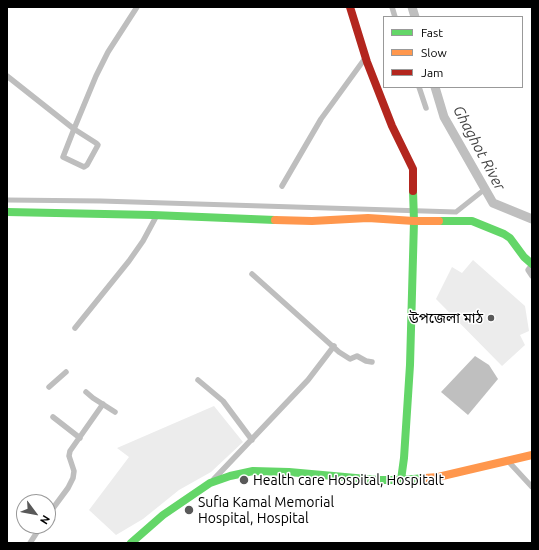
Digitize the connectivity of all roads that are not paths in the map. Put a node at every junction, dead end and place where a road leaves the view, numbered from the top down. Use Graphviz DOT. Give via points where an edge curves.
graph roads {
  1 [pos="137,7"];
  2 [pos="350,7"];
  3 [pos="366,57"];
  4 [pos="7,76"];
  5 [pos="419,88"];
  6 [pos="426,108"];
  7 [pos="74,129"];
  8 [pos="282,186"];
  9 [pos="7,212"];
  10 [pos="157,215"];
  11 [pos="414,220"];
  12 [pos="532,265"];
  13 [pos="252,274"];
  14 [pos="532,276"];
  15 [pos="75,328"];
  16 [pos="334,346"];
  17 [pos="372,362"];
  18 [pos="66,372"];
  19 [pos="198,380"];
  20 [pos="49,387"];
  21 [pos="86,392"];
  22 [pos="103,404"];
  23 [pos="115,412"];
  24 [pos="53,417"];
  25 [pos="80,438"];
  26 [pos="252,440"];
  27 [pos="532,455"];
  28 [pos="508,461"];
  29 [pos="401,480"];
  30 [pos="210,484"];
  31 [pos="532,487"];
  32 [pos="56,504"];
  33 [pos="36,534"];
  34 [pos="30,543"];
  35 [pos="131,543"];
  1 -- 7 [label="street" via="108,52"];
  2 -- 3 [label="main road"];
  3 -- 8 [label="street" via="321,119"];
  3 -- 11 [label="main road" via="392,126 413,170"];
  4 -- 7 [label="street"];
  5 -- 6 [label="street"];
  7 -- 7 [label="street" via="63,157 84,167 98,145"];
  9 -- 10 [label="main road"];
  10 -- 11 [label="main road" via="312,221 368,218"];
  10 -- 15 [label="street" via="129,261"];
  11 -- 12 [label="main road" via="472,221 510,238"];
  11 -- 29 [label="main road" via="410,365"];
  12 -- 14 [label="street" via="528,270"];
  13 -- 16 [label="street"];
  16 -- 17 [label="street" via="350,359 357,356"];
  16 -- 26 [label="street" via="308,380"];
  18 -- 20 [label="street"];
  19 -- 26 [label="street" via="223,402"];
  21 -- 22 [label="street"];
  22 -- 23 [label="street"];
  22 -- 25 [label="street"];
  24 -- 25 [label="street"];
  25 -- 32 [label="street" via="69,454 74,471 72,478"];
  26 -- 30 [label="street"];
  27 -- 28 [label="main road"];
  28 -- 29 [label="main road" via="438,477"];
  28 -- 31 [label="street"];
  29 -- 30 [label="main road" via="253,471"];
  30 -- 35 [label="main road" via="185,500"];
  33 -- 34 [label="street"];
}
